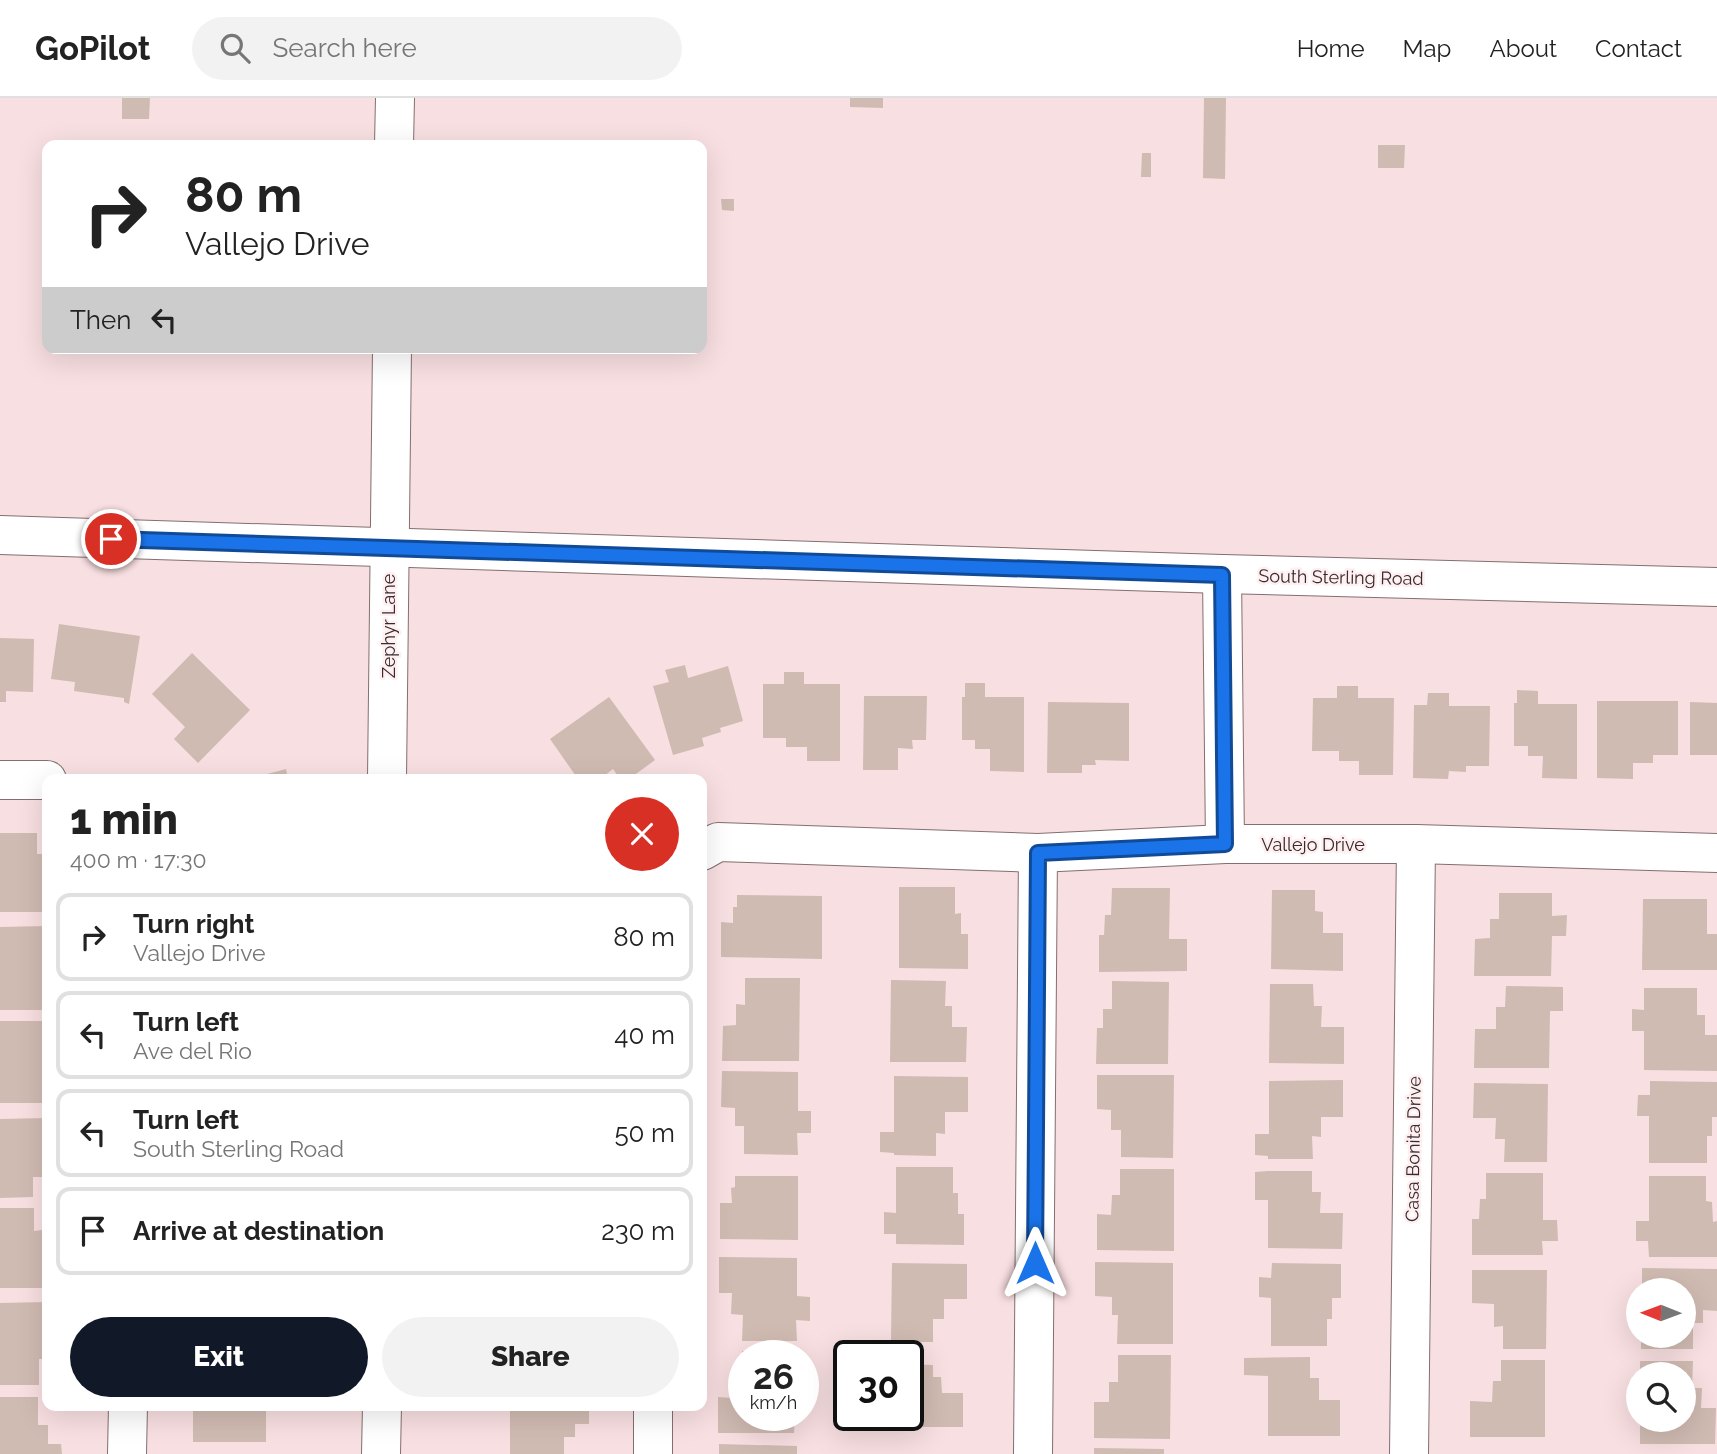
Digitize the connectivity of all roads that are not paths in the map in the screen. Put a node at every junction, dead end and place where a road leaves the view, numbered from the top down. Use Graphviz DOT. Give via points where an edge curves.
graph roads {
  1 [pos="395,98"];
  2 [pos="394,140"];
  3 [pos="392,354"];
  4 [pos="0,535"];
  5 [pos="389,548"];
  6 [pos="1222,575"];
  7 [pos="1717,587"];
  8 [pos="387,774"];
  9 [pos="0,780"];
  10 [pos="42,780"];
  11 [pos="1225,844"];
  12 [pos="1416,844"];
  13 [pos="707,848"];
  14 [pos="1038,853"];
  15 [pos="1717,853"];
  16 [pos="128,1411"];
  17 [pos="382,1411"];
  18 [pos="653,1411"];
  19 [pos="127,1454"];
  20 [pos="381,1454"];
  21 [pos="653,1454"];
  22 [pos="1033,1454"];
  23 [pos="1409,1454"];
  1 -- 2 [label="street"];
  3 -- 5 [label="street, Zephyr Lane"];
  4 -- 5 [label="street, South Sterling Road"];
  5 -- 6 [label="street, South Sterling Road"];
  5 -- 8 [label="street, Zephyr Lane"];
  6 -- 7 [label="street, South Sterling Road"];
  6 -- 11 [label="street"];
  9 -- 10 [label="street"];
  11 -- 12 [label="street, Vallejo Drive"];
  11 -- 14 [label="street, Vallejo Drive"];
  12 -- 15 [label="street, Vallejo Drive"];
  12 -- 23 [label="street, Casa Bonita Drive"];
  13 -- 14 [label="street, Vallejo Drive" via="718,842"];
  14 -- 22 [label="street"];
  16 -- 19 [label="street"];
  17 -- 20 [label="street"];
  18 -- 21 [label="street"];
}
